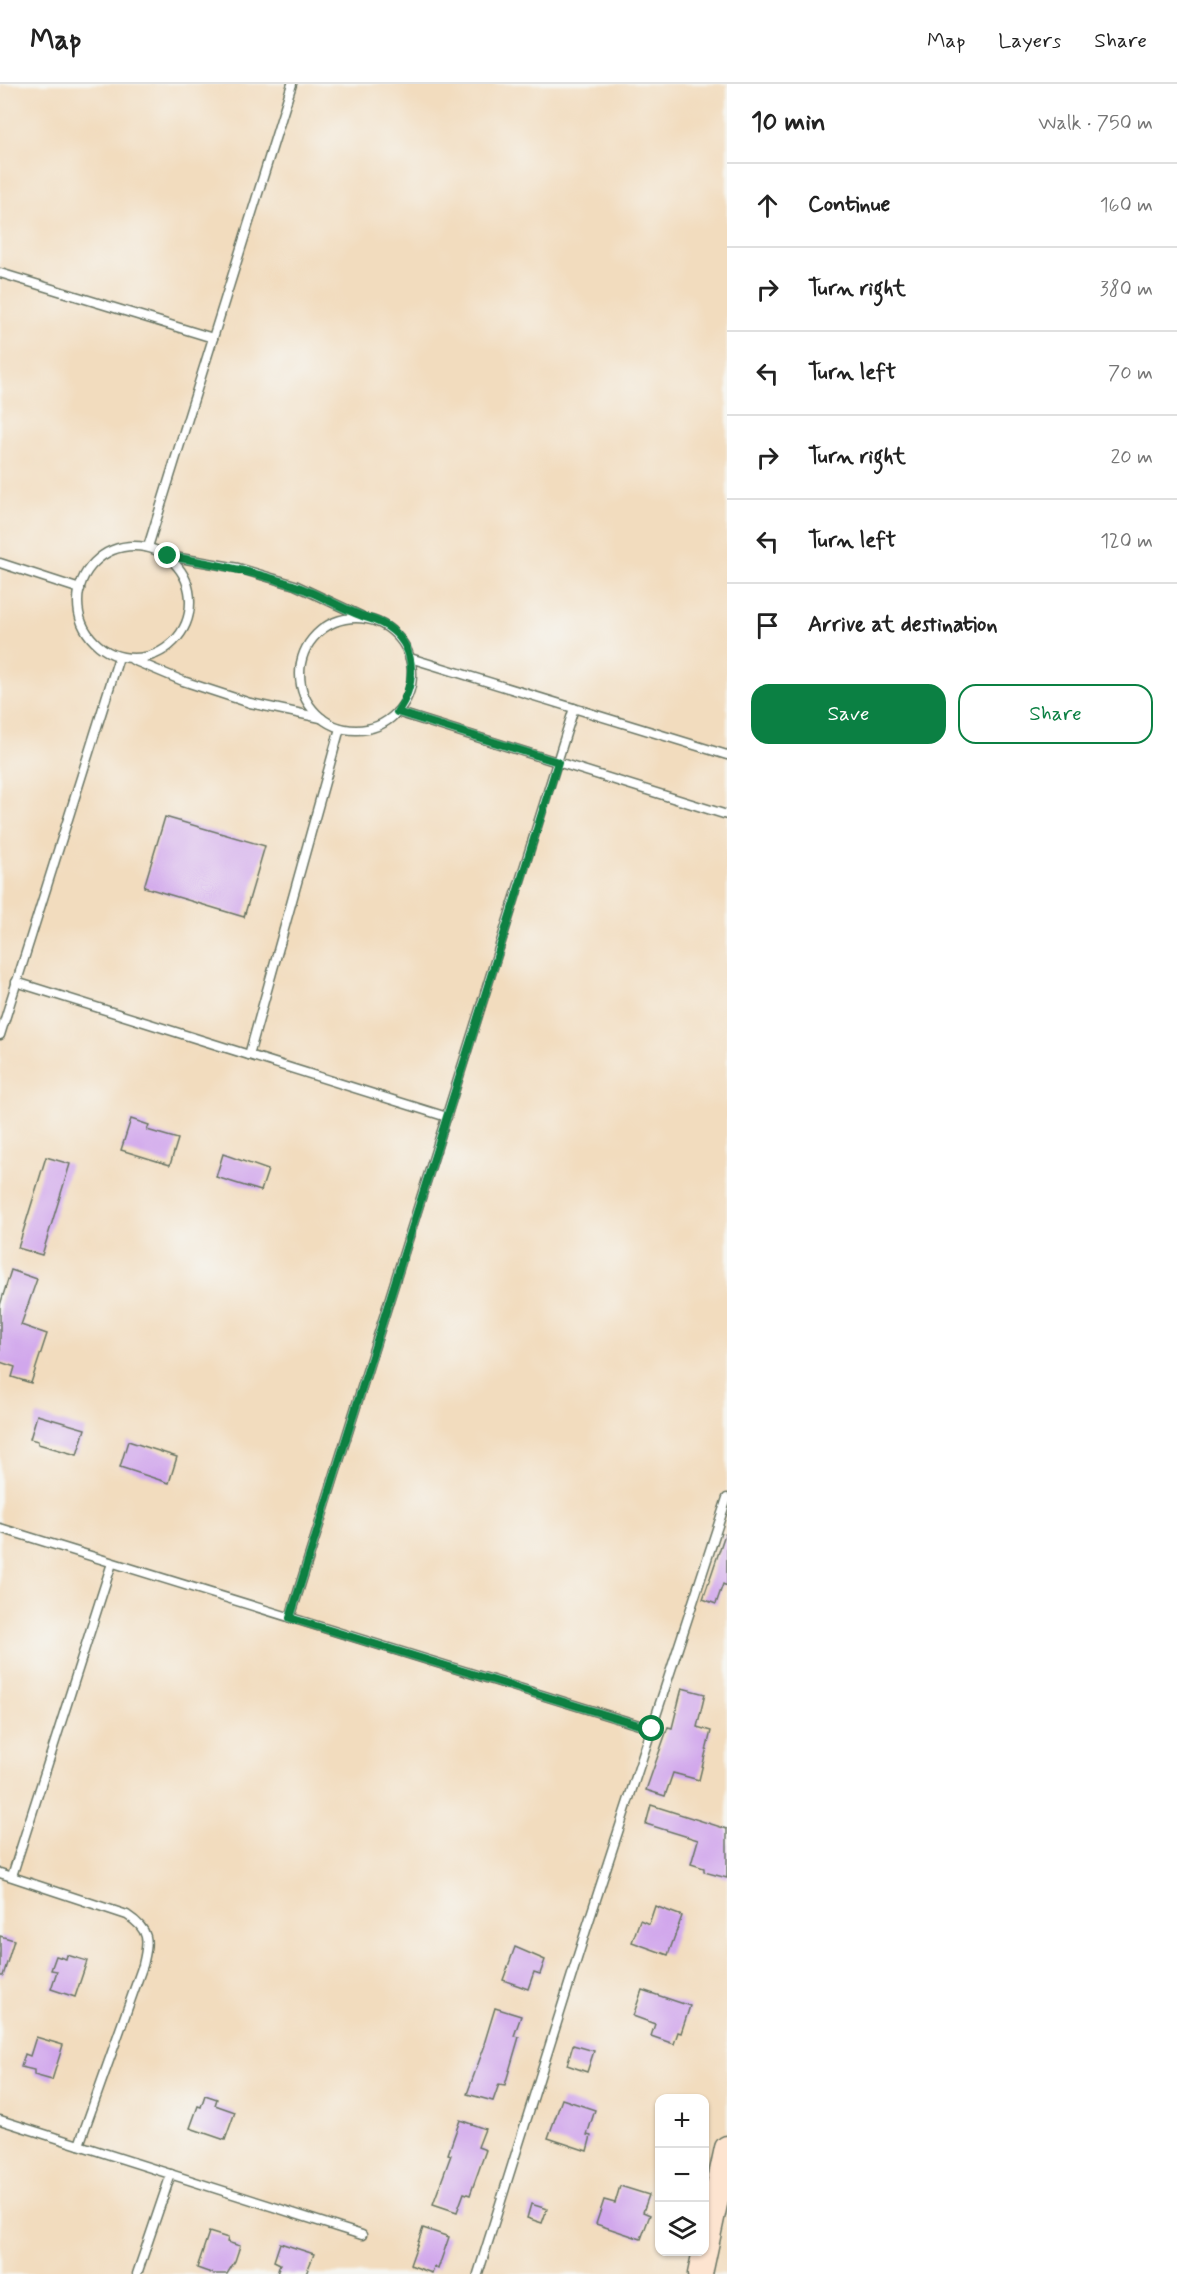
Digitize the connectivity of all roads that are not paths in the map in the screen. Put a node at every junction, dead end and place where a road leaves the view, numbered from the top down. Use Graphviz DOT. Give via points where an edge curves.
graph roads {
  1 [pos="292,84"];
  2 [pos="0,273"];
  3 [pos="213,338"];
  4 [pos="148,547"];
  5 [pos="168,556"];
  6 [pos="0,563"];
  7 [pos="80,589"];
  8 [pos="363,617"];
  9 [pos="119,657"];
  10 [pos="410,658"];
  11 [pos="130,659"];
  12 [pos="574,708"];
  13 [pos="397,712"];
  14 [pos="321,718"];
  15 [pos="340,728"];
  16 [pos="727,755"];
  17 [pos="558,762"];
  18 [pos="727,815"];
  19 [pos="16,982"];
  20 [pos="0,1035"];
  21 [pos="249,1055"];
  22 [pos="447,1117"];
  23 [pos="727,1498"];
  24 [pos="0,1528"];
  25 [pos="112,1563"];
  26 [pos="290,1618"];
  27 [pos="652,1729"];
  28 [pos="0,1873"];
  29 [pos="12,1876"];
  30 [pos="0,2120"];
  31 [pos="79,2145"];
  32 [pos="727,2148"];
  33 [pos="171,2174"];
  34 [pos="362,2235"];
  35 [pos="137,2274"];
  36 [pos="478,2274"];
  37 [pos="700,2274"];
  1 -- 3 [label="lane"];
  2 -- 3 [label="lane"];
  3 -- 4 [label="lane"];
  4 -- 5 [label="lane"];
  4 -- 7 [label="lane" via="126,546 106,553 90,568"];
  5 -- 8 [label="lane" via="238,568 295,585"];
  5 -- 11 [label="lane" via="187,583 189,605 184,626 161,651"];
  6 -- 7 [label="lane"];
  7 -- 9 [label="lane" via="79,612 86,631 100,647"];
  8 -- 10 [label="lane" via="393,630"];
  8 -- 14 [label="lane" via="341,619 322,630 303,657 303,691"];
  9 -- 11 [label="lane"];
  9 -- 19 [label="lane"];
  10 -- 12 [label="lane"];
  10 -- 13 [label="lane" via="409,692"];
  11 -- 14 [label="lane" via="250,703"];
  12 -- 16 [label="lane"];
  12 -- 17 [label="lane"];
  13 -- 15 [label="lane" via="371,728"];
  13 -- 17 [label="lane"];
  14 -- 15 [label="lane"];
  15 -- 21 [label="lane"];
  17 -- 18 [label="lane"];
  17 -- 22 [label="lane"];
  19 -- 20 [label="lane"];
  19 -- 21 [label="lane"];
  21 -- 22 [label="lane"];
  22 -- 26 [label="lane"];
  23 -- 27 [label="lane"];
  24 -- 25 [label="lane"];
  25 -- 26 [label="lane"];
  25 -- 29 [label="lane"];
  26 -- 27 [label="lane"];
  27 -- 36 [label="lane"];
  28 -- 29 [label="lane"];
  29 -- 31 [label="lane" via="127,1916 142,1924 148,1943"];
  30 -- 31 [label="lane"];
  31 -- 33 [label="lane"];
  32 -- 37 [label="street"];
  33 -- 34 [label="lane"];
  33 -- 35 [label="lane"];
}
